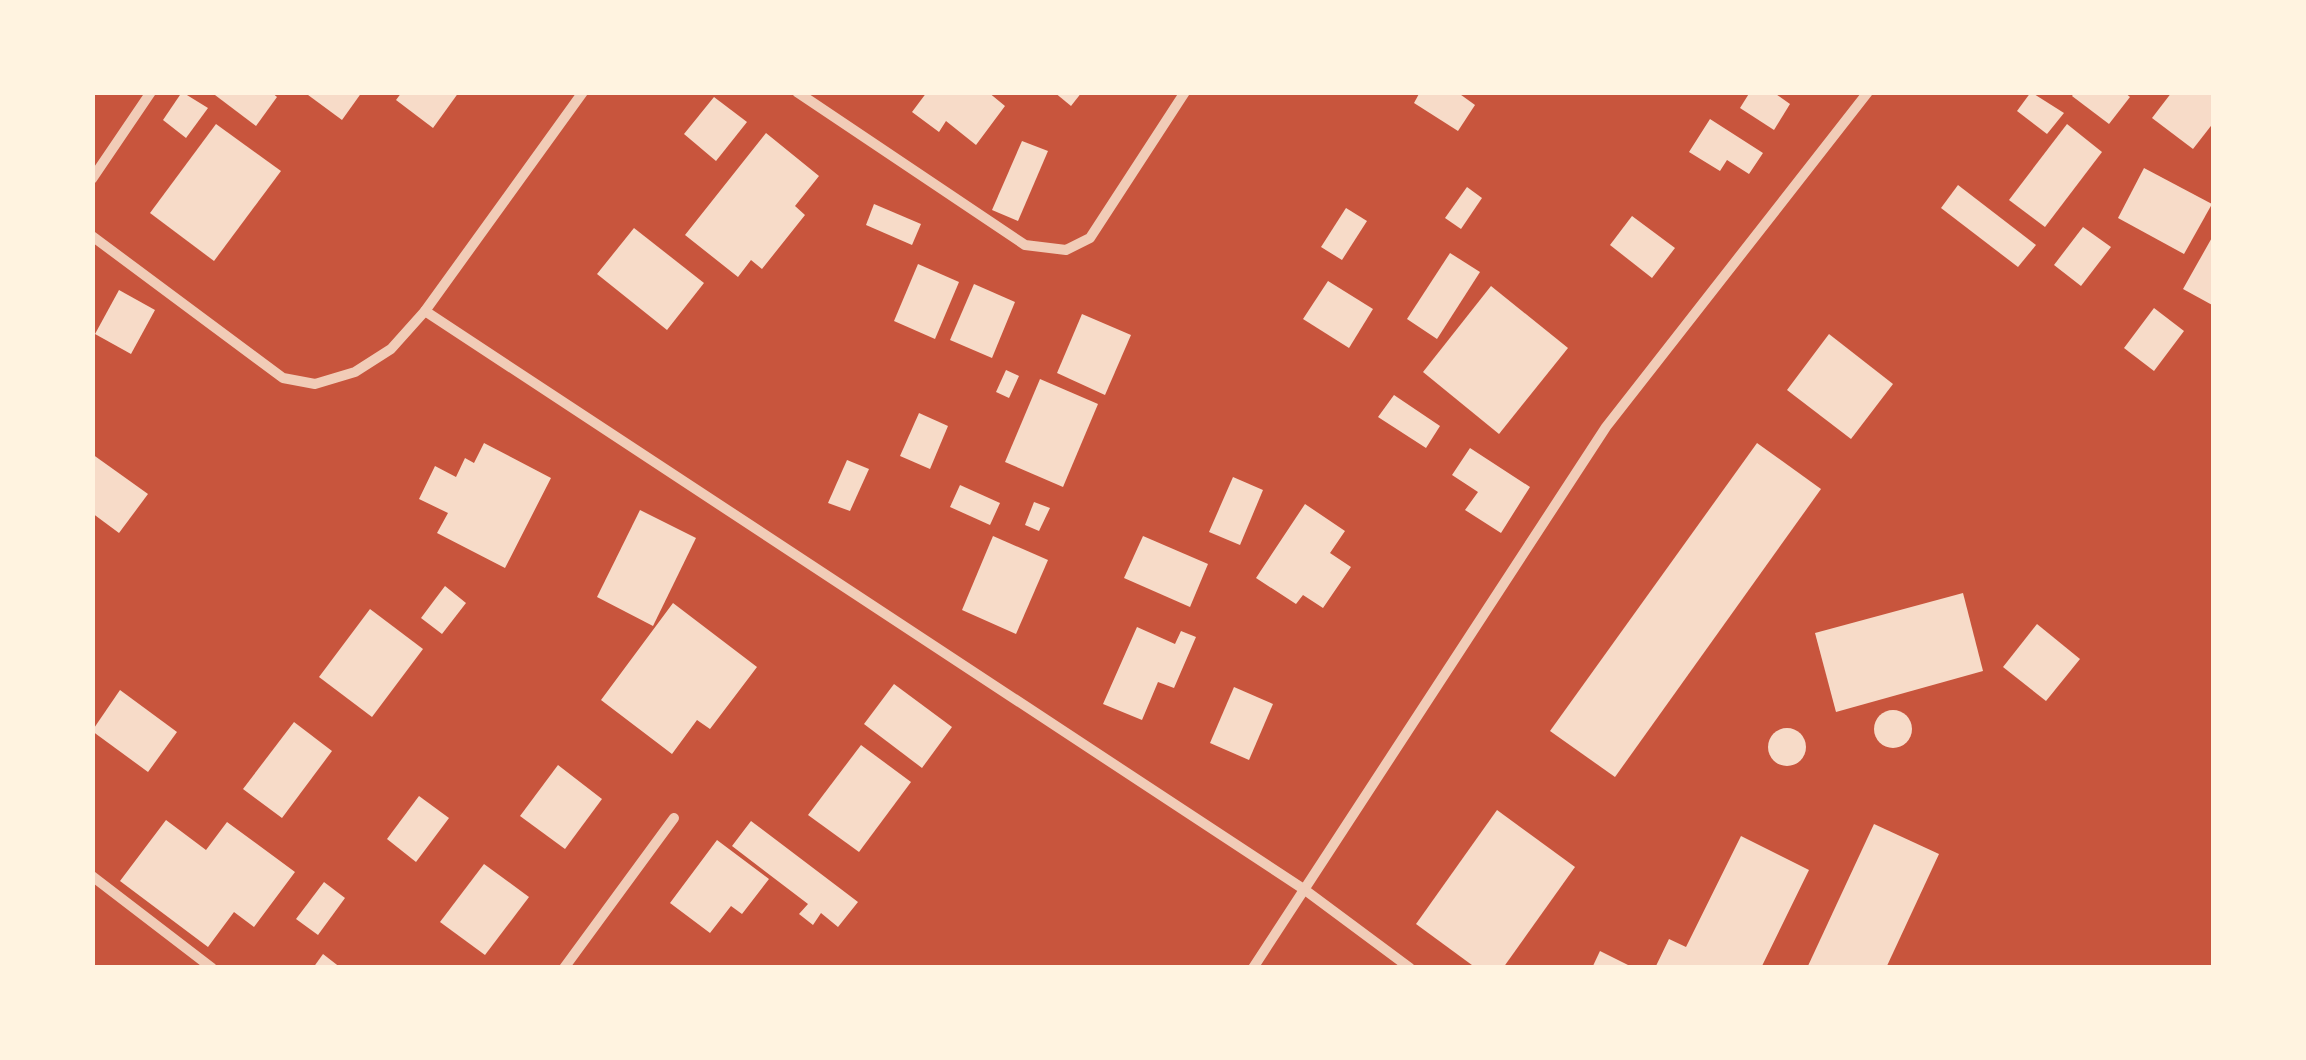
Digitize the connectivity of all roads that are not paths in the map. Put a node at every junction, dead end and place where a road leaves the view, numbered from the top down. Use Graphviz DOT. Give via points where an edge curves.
graph roads {
  1 [pos="151,92"];
  2 [pos="582,92"];
  3 [pos="798,92"];
  4 [pos="1185,92"];
  5 [pos="1868,92"];
  6 [pos="92,178"];
  7 [pos="92,236"];
  8 [pos="425,311"];
  9 [pos="674,818"];
  10 [pos="92,876"];
  11 [pos="1305,890"];
  12 [pos="212,968"];
  13 [pos="564,968"];
  14 [pos="1253,968"];
  15 [pos="1410,968"];
  1 -- 6 [label="street"];
  2 -- 8 [label="street"];
  3 -- 4 [label="street" via="1026,245 1066,250 1090,238"];
  5 -- 11 [label="street" via="1606,426"];
  7 -- 8 [label="street" via="283,378 315,384 355,372 391,350"];
  8 -- 11 [label="street"];
  9 -- 13 [label="street"];
  10 -- 12 [label="street"];
  11 -- 14 [label="street"];
  11 -- 15 [label="street"];
}
